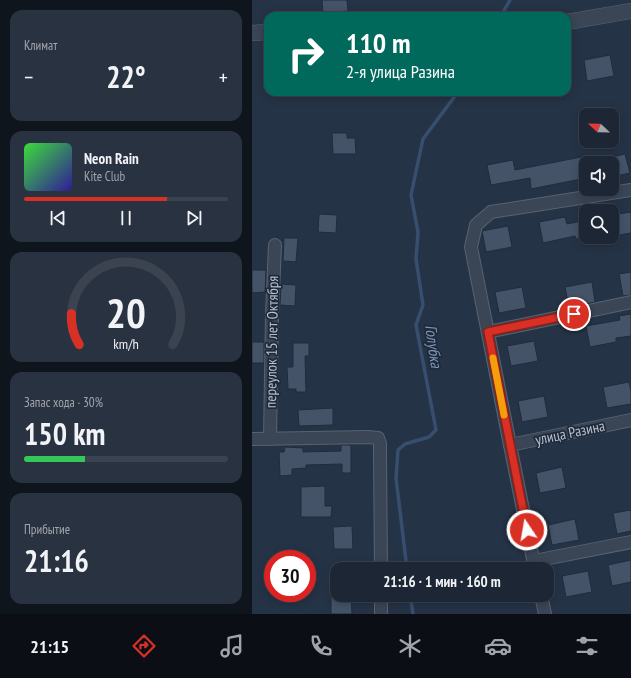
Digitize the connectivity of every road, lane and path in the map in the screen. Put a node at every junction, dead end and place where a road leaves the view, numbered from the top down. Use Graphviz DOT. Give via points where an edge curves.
graph roads {
  1 [pos="631,11"];
  2 [pos="571,21"];
  3 [pos="264,32"];
  4 [pos="252,33"];
  5 [pos="631,190"];
  6 [pos="275,245"];
  7 [pos="631,302"];
  8 [pos="488,332"];
  9 [pos="631,420"];
  10 [pos="252,439"];
  11 [pos="270,439"];
  12 [pos="510,445"];
  13 [pos="631,542"];
  14 [pos="381,562"];
  15 [pos="534,562"];
  16 [pos="548,562"];
  17 [pos="381,602"];
  18 [pos="542,602"];
  19 [pos="381,614"];
  20 [pos="545,614"];
  1 -- 2 [label="street"];
  3 -- 4 [label="street"];
  5 -- 8 [label="street" via="491,212 476,224 471,247"];
  6 -- 11 [label="street, переулок 15 лет Октября"];
  7 -- 8 [label="street"];
  8 -- 12 [label="street"];
  9 -- 12 [label="street, улица Разина"];
  10 -- 11 [label="street"];
  11 -- 14 [label="street" via="378,438"];
  12 -- 15 [label="street"];
  13 -- 16 [label="street"];
  17 -- 19 [label="street"];
  18 -- 20 [label="street"];
}
